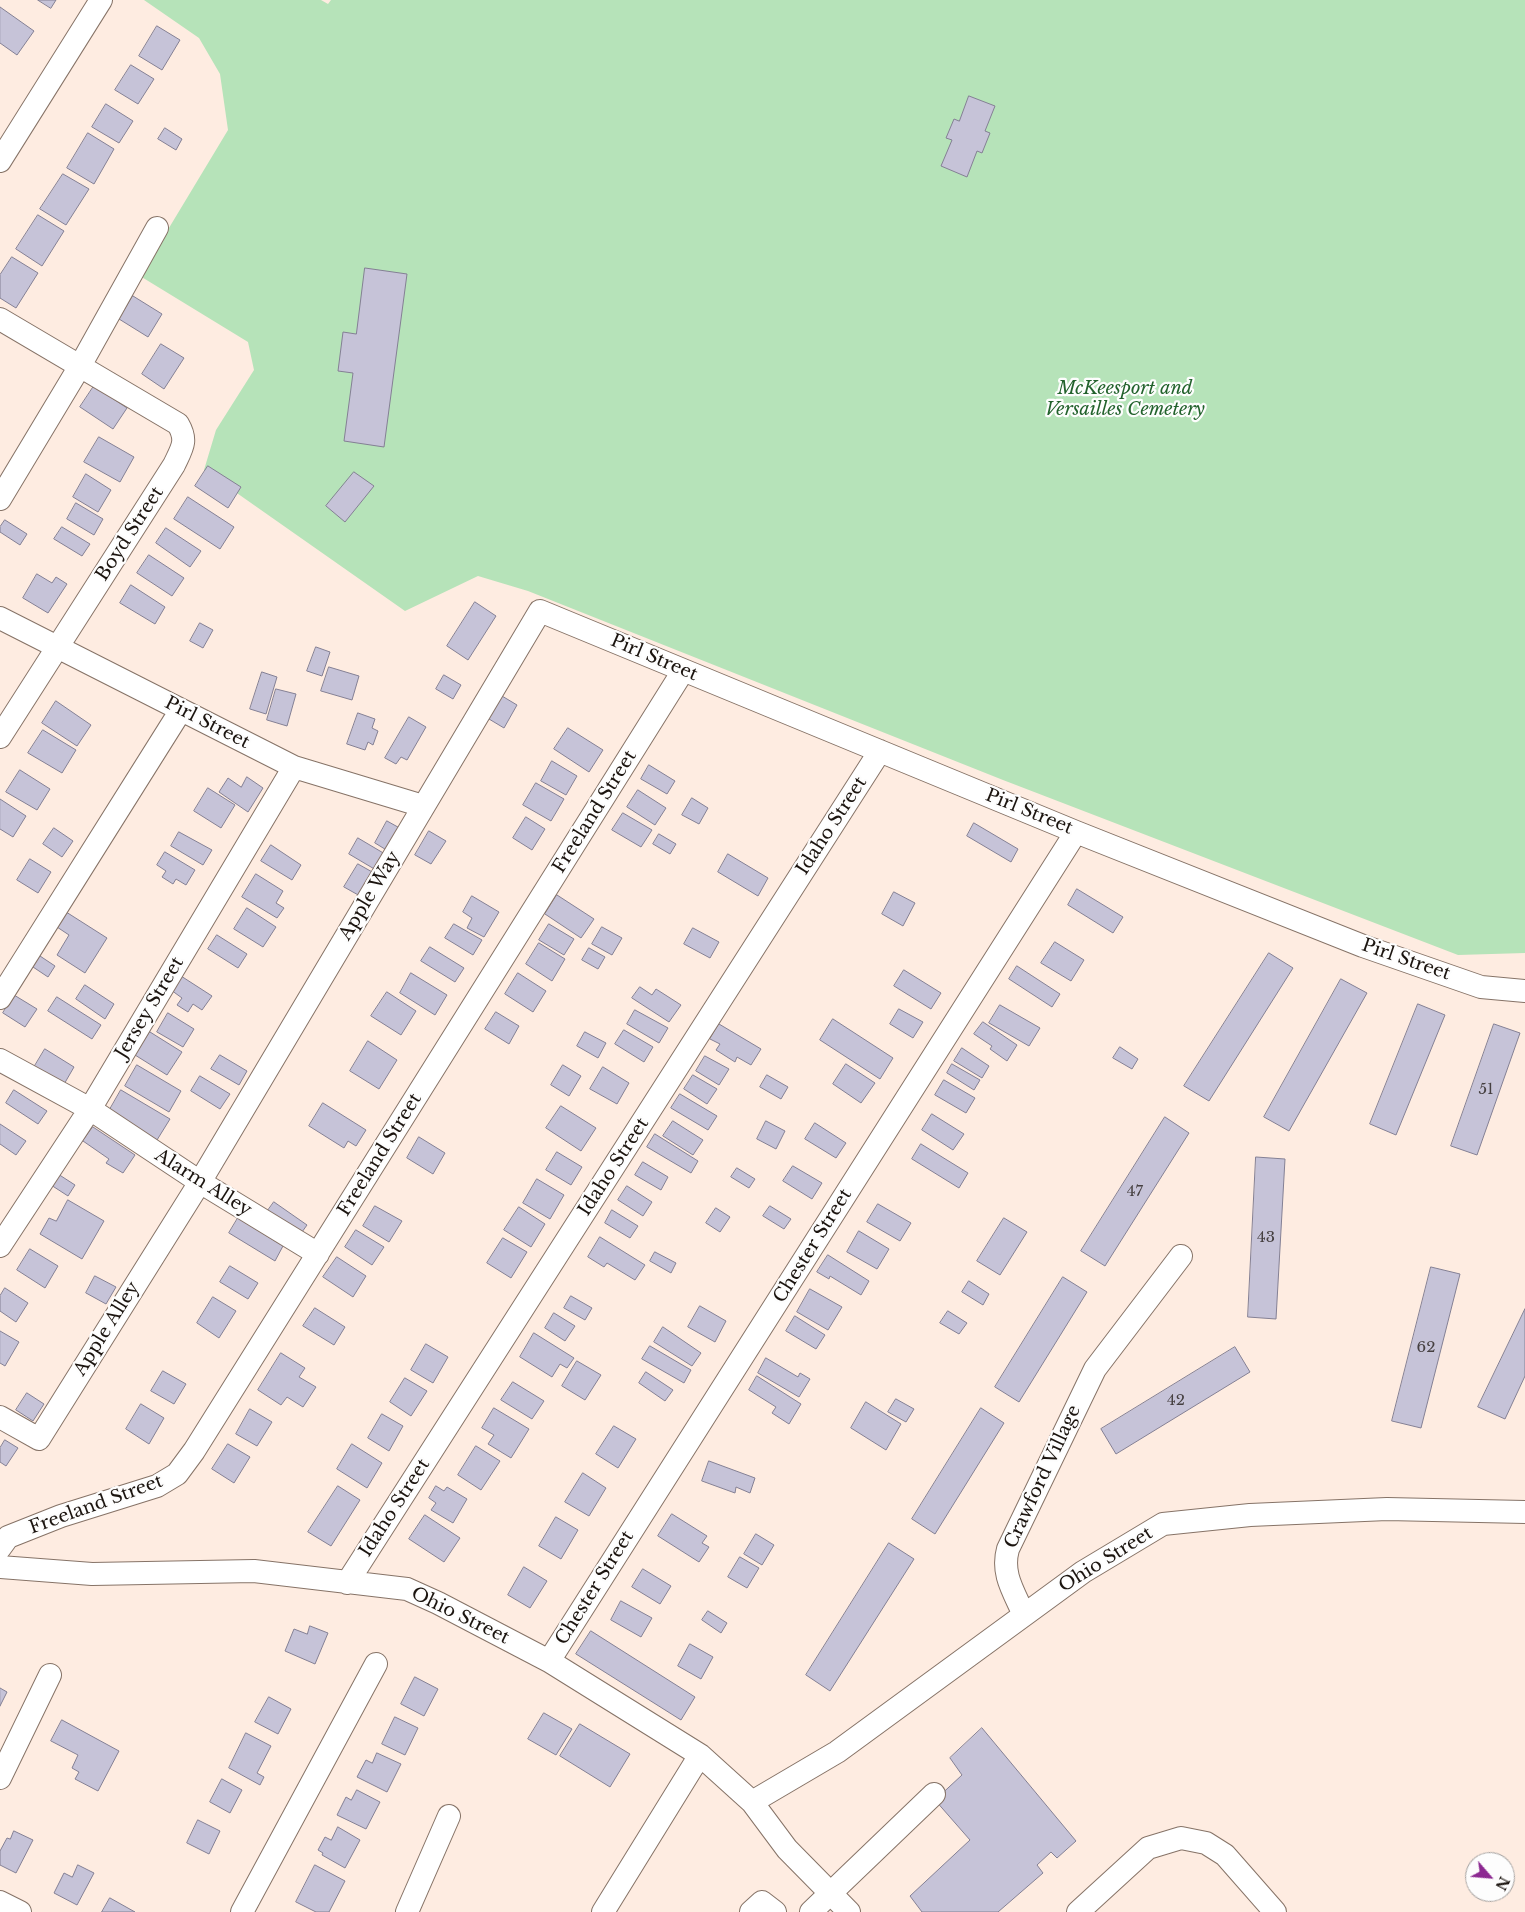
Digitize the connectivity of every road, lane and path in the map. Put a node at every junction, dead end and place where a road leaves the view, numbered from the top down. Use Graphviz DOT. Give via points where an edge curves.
graph roads {
  1 [pos="101,0"];
  2 [pos="0,161"];
  3 [pos="157,228"];
  4 [pos="0,319"];
  5 [pos="80,366"];
  6 [pos="0,499"];
  7 [pos="540,611"];
  8 [pos="0,618"];
  9 [pos="57,648"];
  10 [pos="684,671"];
  11 [pos="181,710"];
  12 [pos="0,736"];
  13 [pos="880,751"];
  14 [pos="294,767"];
  15 [pos="423,806"];
  16 [pos="1076,832"];
  17 [pos="1525,991"];
  18 [pos="0,998"];
  19 [pos="0,1060"];
  20 [pos="90,1109"];
  21 [pos="200,1182"];
  22 [pos="0,1246"];
  23 [pos="318,1254"];
  24 [pos="1181,1256"];
  25 [pos="0,1417"];
  26 [pos="1525,1512"];
  27 [pos="0,1548"];
  28 [pos="0,1567"];
  29 [pos="348,1582"];
  30 [pos="1024,1615"];
  31 [pos="549,1661"];
  32 [pos="376,1664"];
  33 [pos="50,1675"];
  34 [pos="700,1755"];
  35 [pos="2,1768"];
  36 [pos="934,1794"];
  37 [pos="752,1802"];
  38 [pos="449,1816"];
  39 [pos="831,1893"];
  40 [pos="0,1902"];
  41 [pos="20,1912"];
  42 [pos="242,1912"];
  43 [pos="407,1912"];
  44 [pos="603,1912"];
  45 [pos="751,1912"];
  46 [pos="775,1912"];
  47 [pos="811,1912"];
  48 [pos="849,1912"];
  49 [pos="1078,1912"];
  50 [pos="1274,1912"];
  1 -- 2 [label="street"];
  3 -- 5 [label="street"];
  4 -- 5 [label="street, Boyd Street"];
  5 -- 6 [label="street"];
  5 -- 9 [label="street, Boyd Street" via="178,424 184,444"];
  7 -- 10 [label="street, Pirl Street"];
  7 -- 15 [label="street, Apple Way"];
  8 -- 9 [label="street, Pirl Street"];
  9 -- 11 [label="street, Pirl Street"];
  9 -- 12 [label="street, Boyd Street"];
  10 -- 13 [label="street, Pirl Street"];
  10 -- 23 [label="street, Freeland Street"];
  11 -- 14 [label="street, Pirl Street"];
  11 -- 18 [label="street"];
  13 -- 16 [label="street, Pirl Street"];
  13 -- 29 [label="street, Idaho Street"];
  14 -- 15 [label="street, Pirl Street"];
  14 -- 20 [label="street, Jersey Street"];
  15 -- 21 [label="street, Apple Way"];
  16 -- 17 [label="street, Pirl Street" via="1372,949 1481,987"];
  16 -- 31 [label="street, Chester Street"];
  19 -- 20 [label="street, Alarm Alley"];
  20 -- 21 [label="street, Alarm Alley"];
  20 -- 22 [label="street, Jersey Street"];
  21 -- 23 [label="street, Alarm Alley"];
  21 -- 25 [label="street, Apple Alley" via="39,1439"];
  23 -- 27 [label="street, Freeland Street" via="177,1474 157,1486 8,1537"];
  24 -- 30 [label="street, Crawford Village" via="1095,1368 1008,1549 1005,1561 1007,1578"];
  26 -- 30 [label="street, Ohio Street" via="1387,1510 1250,1515 1163,1524 1083,1572"];
  28 -- 29 [label="street, Ohio Street" via="92,1574 254,1571"];
  29 -- 31 [label="street, Ohio Street" via="407,1589"];
  30 -- 37 [label="street, Ohio Street" via="837,1752"];
  31 -- 34 [label="street, Ohio Street"];
  32 -- 42 [label="street"];
  33 -- 35 [label="street"];
  34 -- 37 [label="street, Ohio Street"];
  34 -- 44 [label="street"];
  36 -- 39 [label="street"];
  37 -- 39 [label="street, Ohio Street" via="787,1850"];
  38 -- 43 [label="street"];
  39 -- 47 [label="street"];
  39 -- 48 [label="street, Ohio Street"];
  40 -- 41 [label="street"];
  45 -- 46 [label="street" via="762,1902"];
  49 -- 50 [label="street" via="1148,1848 1181,1838 1206,1843 1225,1855"];
}
